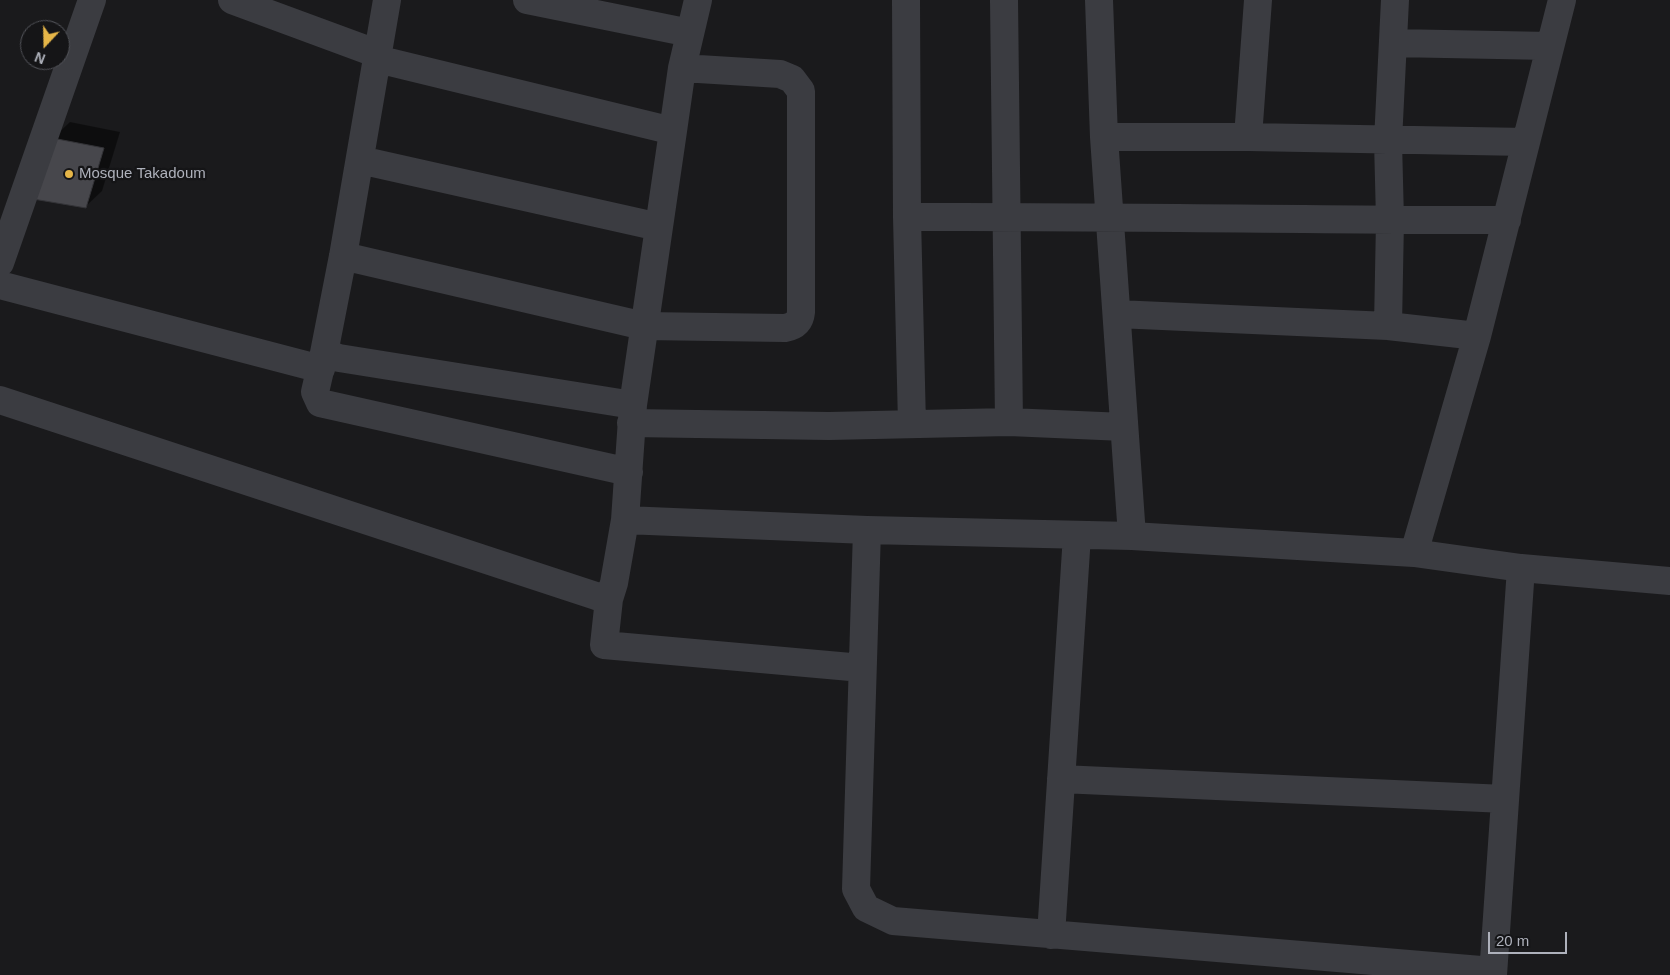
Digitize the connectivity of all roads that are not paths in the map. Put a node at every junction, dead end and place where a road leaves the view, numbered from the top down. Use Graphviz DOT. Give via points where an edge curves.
graph roads {
  1 [pos="92,0"];
  2 [pos="232,0"];
  3 [pos="387,0"];
  4 [pos="527,0"];
  5 [pos="698,0"];
  6 [pos="906,0"];
  7 [pos="1004,0"];
  8 [pos="1099,0"];
  9 [pos="1258,0"];
  10 [pos="1395,0"];
  11 [pos="1562,0"];
  12 [pos="690,32"];
  13 [pos="1393,44"];
  14 [pos="1550,46"];
  15 [pos="377,59"];
  16 [pos="682,68"];
  17 [pos="673,131"];
  18 [pos="1104,137"];
  19 [pos="1248,137"];
  20 [pos="1388,141"];
  21 [pos="1526,142"];
  22 [pos="360,160"];
  23 [pos="1007,216"];
  24 [pos="1110,216"];
  25 [pos="907,217"];
  26 [pos="1390,220"];
  27 [pos="1508,220"];
  28 [pos="659,227"];
  29 [pos="343,256"];
  30 [pos="0,263"];
  31 [pos="0,285"];
  32 [pos="1116,314"];
  33 [pos="644,326"];
  34 [pos="1388,326"];
  35 [pos="1477,336"];
  36 [pos="323,361"];
  37 [pos="0,400"];
  38 [pos="632,414"];
  39 [pos="1009,422"];
  40 [pos="912,424"];
  41 [pos="1124,427"];
  42 [pos="629,472"];
  43 [pos="625,520"];
  44 [pos="867,530"];
  45 [pos="1077,535"];
  46 [pos="1132,536"];
  47 [pos="1414,553"];
  48 [pos="1521,568"];
  49 [pos="1670,581"];
  50 [pos="609,599"];
  51 [pos="862,668"];
  52 [pos="1061,779"];
  53 [pos="1505,799"];
  54 [pos="1051,935"];
  55 [pos="1493,973"];
  1 -- 30 [label="street"];
  2 -- 15 [label="street" via="370,51"];
  3 -- 15 [label="street"];
  4 -- 12 [label="street"];
  5 -- 12 [label="street"];
  6 -- 25 [label="street"];
  7 -- 23 [label="street"];
  8 -- 18 [label="street"];
  9 -- 19 [label="street"];
  10 -- 13 [label="street"];
  11 -- 14 [label="street"];
  12 -- 16 [label="street"];
  13 -- 14 [label="street"];
  13 -- 20 [label="street"];
  14 -- 21 [label="street"];
  15 -- 17 [label="street"];
  15 -- 22 [label="street"];
  16 -- 17 [label="street"];
  16 -- 33 [label="street" via="780,74 789,77 801,91 801,312 798,322 785,328"];
  17 -- 28 [label="street"];
  18 -- 19 [label="street"];
  18 -- 24 [label="street"];
  19 -- 20 [label="street"];
  20 -- 21 [label="street"];
  20 -- 26 [label="street"];
  21 -- 27 [label="street"];
  22 -- 28 [label="street"];
  22 -- 29 [label="street"];
  23 -- 24 [label="street"];
  23 -- 25 [label="street"];
  23 -- 39 [label="street"];
  24 -- 26 [label="street"];
  24 -- 32 [label="street"];
  25 -- 40 [label="street"];
  26 -- 27 [label="street"];
  26 -- 34 [label="street"];
  27 -- 35 [label="street"];
  28 -- 33 [label="street"];
  29 -- 33 [label="street"];
  29 -- 36 [label="street"];
  31 -- 36 [label="street"];
  32 -- 34 [label="street"];
  32 -- 41 [label="street"];
  33 -- 38 [label="street"];
  34 -- 35 [label="street"];
  35 -- 47 [label="street"];
  36 -- 38 [label="street" via="339,358"];
  36 -- 42 [label="street" via="316,392 320,403"];
  37 -- 50 [label="street"];
  38 -- 40 [label="street" via="829,426"];
  38 -- 42 [label="street"];
  39 -- 40 [label="street"];
  39 -- 41 [label="street"];
  41 -- 46 [label="street"];
  42 -- 43 [label="street"];
  43 -- 44 [label="street"];
  43 -- 50 [label="street"];
  44 -- 45 [label="street"];
  44 -- 51 [label="street"];
  45 -- 46 [label="street"];
  45 -- 52 [label="street"];
  46 -- 47 [label="street"];
  47 -- 48 [label="street"];
  48 -- 49 [label="street"];
  48 -- 53 [label="street"];
  50 -- 51 [label="street" via="604,645"];
  51 -- 54 [label="street" via="856,889 866,908 893,921"];
  52 -- 53 [label="street"];
  52 -- 54 [label="street"];
  53 -- 55 [label="street"];
  54 -- 55 [label="street"];
}
